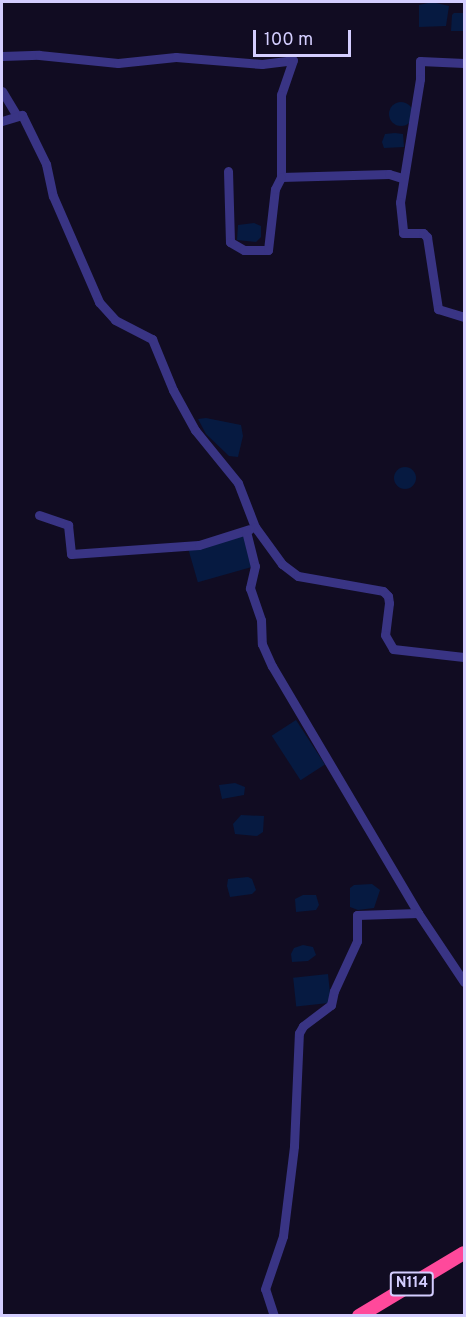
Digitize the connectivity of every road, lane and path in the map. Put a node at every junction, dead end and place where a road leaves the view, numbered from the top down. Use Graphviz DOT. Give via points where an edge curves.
graph roads {
  1 [pos="2,56"];
  2 [pos="465,63"];
  3 [pos="2,91"];
  4 [pos="17,116"];
  5 [pos="2,121"];
  6 [pos="228,171"];
  7 [pos="280,177"];
  8 [pos="402,178"];
  9 [pos="465,317"];
  10 [pos="39,515"];
  11 [pos="251,529"];
  12 [pos="465,657"];
  13 [pos="418,913"];
  14 [pos="465,982"];
  15 [pos="465,1253"];
  16 [pos="274,1316"];
  17 [pos="359,1316"];
  1 -- 7 [label="street" via="39,55 118,63 176,57 262,64 293,60 281,95"];
  2 -- 8 [label="street" via="420,61"];
  3 -- 4 [label="street"];
  4 -- 5 [label="street"];
  4 -- 11 [label="street" via="22,115 32,130 46,164 53,196 99,302 115,320 152,339 195,430 238,483"];
  6 -- 7 [label="street" via="230,242 244,250 268,250"];
  7 -- 8 [label="street" via="389,174"];
  8 -- 9 [label="street" via="402,231 426,234 438,309"];
  10 -- 11 [label="street" via="68,525 70,554 198,545"];
  11 -- 12 [label="street" via="298,576 383,591 389,603 385,635 393,649"];
  11 -- 13 [label="street" via="255,566 252,596 261,620 262,644"];
  13 -- 14 [label="street"];
  13 -- 16 [label="street" via="357,915 357,941 331,1005 299,1033 294,1146 283,1236 265,1289"];
  15 -- 17 [label="highway, N114"];
}
